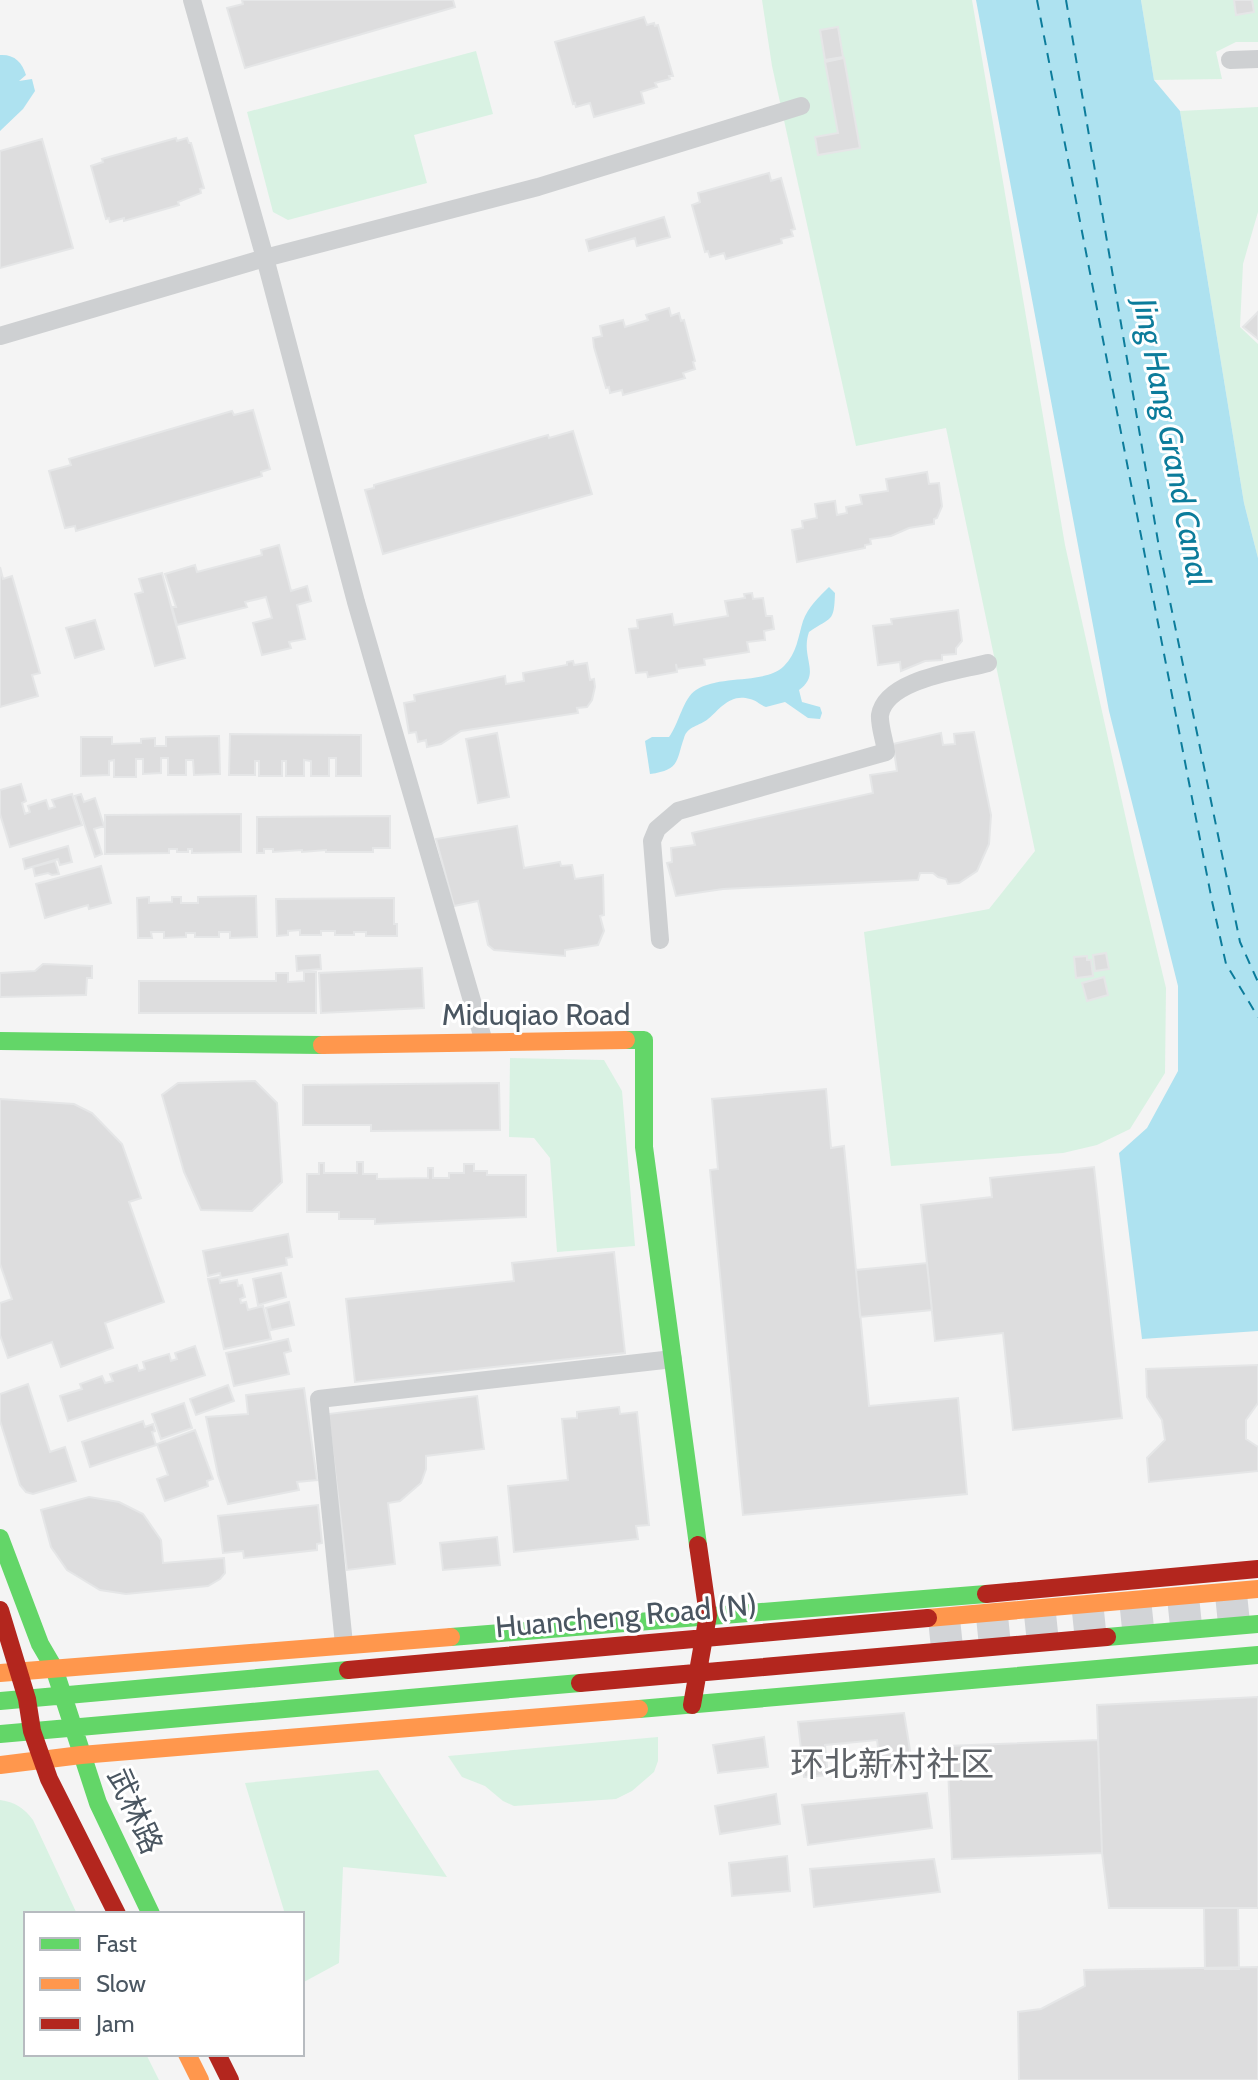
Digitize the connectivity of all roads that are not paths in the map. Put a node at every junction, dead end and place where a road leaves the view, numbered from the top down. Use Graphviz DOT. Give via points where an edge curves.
graph roads {
  1 [pos="192,0"];
  2 [pos="1258,59"];
  3 [pos="1230,60"];
  4 [pos="801,106"];
  5 [pos="265,258"];
  6 [pos="0,336"];
  7 [pos="988,663"];
  8 [pos="660,940"];
  9 [pos="0,1041"];
  10 [pos="484,1042"];
  11 [pos="673,1359"];
  12 [pos="0,1538"];
  13 [pos="1258,1569"];
  14 [pos="1258,1589"];
  15 [pos="0,1610"];
  16 [pos="708,1615"];
  17 [pos="1258,1624"];
  18 [pos="704,1637"];
  19 [pos="344,1644"];
  20 [pos="1258,1655"];
  21 [pos="54,1668"];
  22 [pos="9,1672"];
  23 [pos="698,1673"];
  24 [pos="62,1695"];
  25 [pos="27,1699"];
  26 [pos="0,1701"];
  27 [pos="692,1705"];
  28 [pos="72,1730"];
  29 [pos="32,1731"];
  30 [pos="0,1734"];
  31 [pos="81,1755"];
  32 [pos="43,1760"];
  33 [pos="0,1765"];
  34 [pos="116,1912"];
  35 [pos="150,1912"];
  36 [pos="188,2056"];
  37 [pos="218,2056"];
  38 [pos="200,2080"];
  39 [pos="230,2080"];
  1 -- 5 [label="street"];
  2 -- 3 [label="street"];
  4 -- 5 [label="street" via="538,187"];
  5 -- 6 [label="street"];
  5 -- 10 [label="street" via="356,602"];
  7 -- 8 [label="street" via="906,684 889,697 880,715 886,752 678,811 657,829 652,841"];
  9 -- 10 [label="main road, Miduqiao Road"];
  10 -- 11 [label="main road, Miduqiao Road" via="644,1040 644,1147"];
  11 -- 16 [label="main road, Miduqiao Road"];
  11 -- 19 [label="street" via="319,1399"];
  12 -- 21 [label="main road, 武林路"];
  13 -- 16 [label="main road, Huancheng Road (N)"];
  14 -- 18 [label="main road, Huancheng Road (N)"];
  15 -- 22 [label="main road"];
  16 -- 18 [label="main road, Miduqiao Road"];
  16 -- 19 [label="main road, Huancheng Road (N)"];
  17 -- 23 [label="main road"];
  18 -- 23 [label="main road, Miduqiao Road"];
  18 -- 24 [label="main road, Huancheng Road (N)"];
  19 -- 21 [label="main road, Huancheng Road (N)"];
  20 -- 27 [label="main road"];
  21 -- 22 [label="main road, Huancheng Road (N)"];
  21 -- 24 [label="main road, 武林路"];
  22 -- 25 [label="main road"];
  23 -- 27 [label="main road, Miduqiao Road"];
  23 -- 28 [label="main road"];
  24 -- 25 [label="main road, Huancheng Road (N)"];
  24 -- 28 [label="main road, 武林路"];
  25 -- 26 [label="main road, Huancheng Road (N)"];
  25 -- 29 [label="main road"];
  27 -- 31 [label="main road"];
  28 -- 29 [label="main road"];
  28 -- 31 [label="main road, 武林路"];
  29 -- 30 [label="main road"];
  29 -- 32 [label="main road"];
  31 -- 32 [label="main road"];
  31 -- 35 [label="main road, 武林路"];
  32 -- 33 [label="main road"];
  32 -- 34 [label="main road"];
  36 -- 38 [label="main road"];
  37 -- 39 [label="main road"];
}
